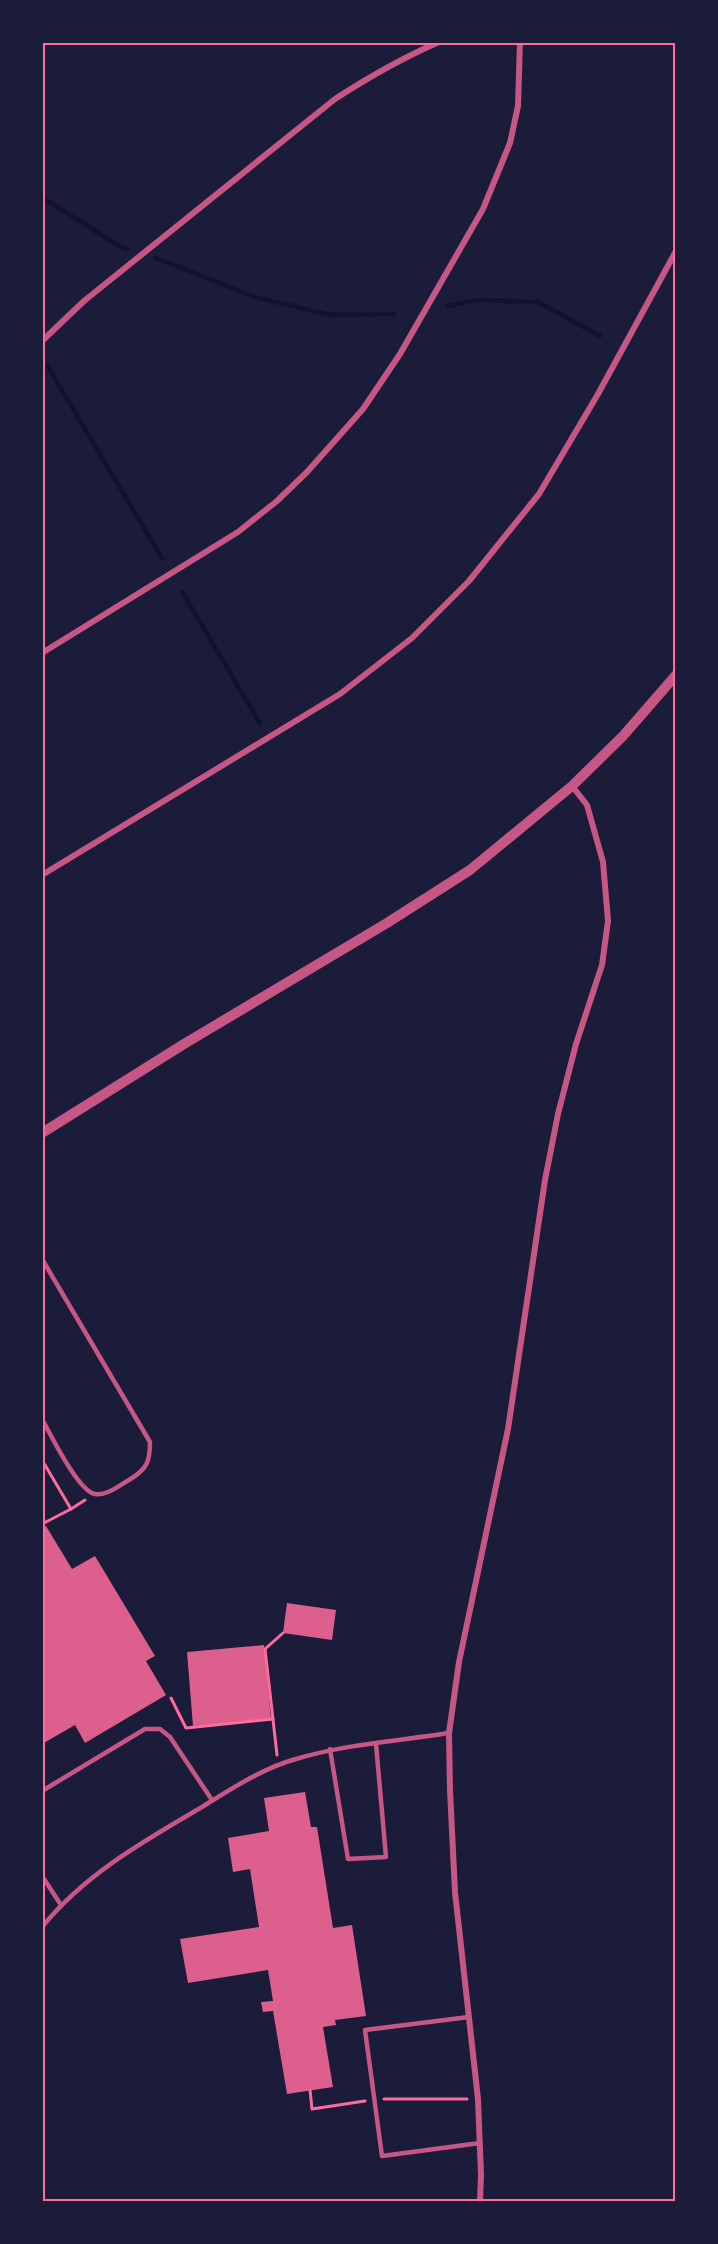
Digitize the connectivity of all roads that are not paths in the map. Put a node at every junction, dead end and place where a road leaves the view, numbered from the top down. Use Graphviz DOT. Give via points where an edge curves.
graph roads {
  1 [pos="439,42"];
  2 [pos="520,42"];
  3 [pos="676,251"];
  4 [pos="42,341"];
  5 [pos="42,653"];
  6 [pos="676,675"];
  7 [pos="572,786"];
  8 [pos="42,875"];
  9 [pos="42,1133"];
  10 [pos="42,1259"];
  11 [pos="44,1267"];
  12 [pos="42,1419"];
  13 [pos="450,1733"];
  14 [pos="376,1744"];
  15 [pos="330,1749"];
  16 [pos="42,1791"];
  17 [pos="212,1800"];
  18 [pos="42,1876"];
  19 [pos="61,1905"];
  20 [pos="42,1927"];
  21 [pos="469,2017"];
  22 [pos="480,2143"];
  23 [pos="480,2202"];
  1 -- 4 [label="street" via="406,56 335,99 84,301"];
  2 -- 5 [label="street" via="518,106 510,143 483,209 400,354 363,409 307,472 238,532"];
  3 -- 8 [label="street" via="539,494 469,581 412,638 340,694"];
  6 -- 7 [label="street" via="623,736"];
  7 -- 9 [label="street" via="461,876"];
  7 -- 13 [label="street" via="587,805 603,862 608,921 602,965 576,1044 544,1180 508,1429 459,1662"];
  10 -- 11 [label="lane"];
  11 -- 12 [label="lane" via="150,1442 150,1458 141,1473 106,1493 95,1494 77,1479"];
  13 -- 14 [label="lane"];
  13 -- 21 [label="street" via="455,1892"];
  14 -- 15 [label="lane"];
  14 -- 15 [label="lane" via="386,1857 348,1859"];
  15 -- 17 [label="lane" via="292,1760"];
  16 -- 17 [label="lane" via="145,1729 160,1729 170,1737"];
  17 -- 19 [label="lane" via="103,1868"];
  18 -- 19 [label="lane"];
  19 -- 20 [label="lane"];
  21 -- 22 [label="street"];
  21 -- 22 [label="lane" via="365,2030 382,2156"];
  22 -- 23 [label="street"];
}
